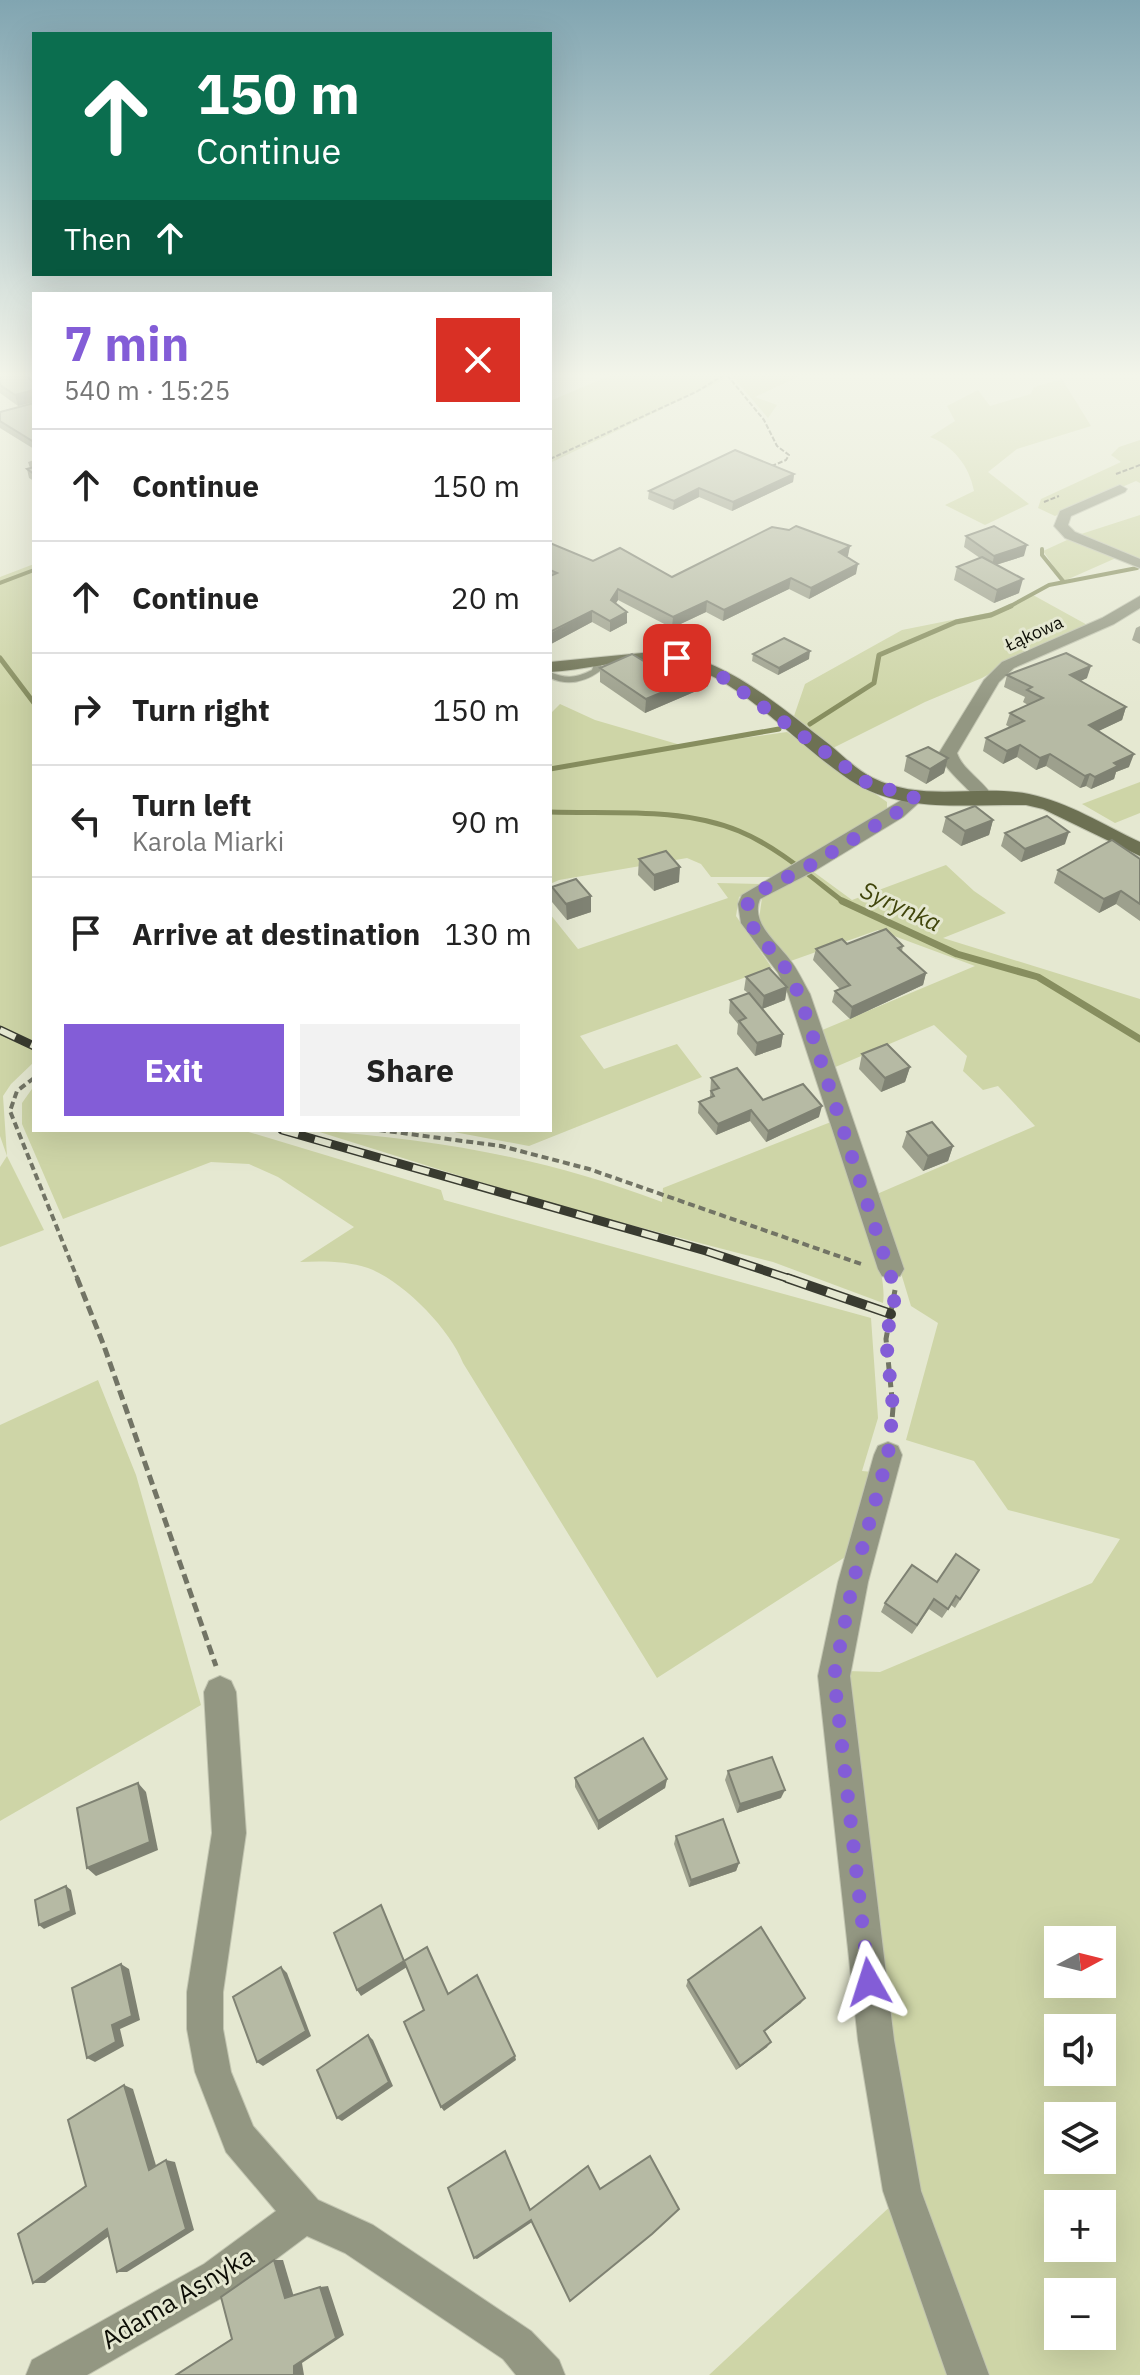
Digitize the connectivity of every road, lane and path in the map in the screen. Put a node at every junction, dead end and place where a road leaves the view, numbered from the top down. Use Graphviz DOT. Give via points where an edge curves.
graph roads {
  1 [pos="1120,489"];
  2 [pos="1140,564"];
  3 [pos="1140,601"];
  4 [pos="598,663"];
  5 [pos="552,667"];
  6 [pos="552,675"];
  7 [pos="915,798"];
  8 [pos="985,799"];
  9 [pos="1140,850"];
  10 [pos="32,1080"];
  11 [pos="394,1132"];
  12 [pos="891,1269"];
  13 [pos="888,1455"];
  14 [pos="220,1692"];
  15 [pos="304,2214"];
  16 [pos="47,2375"];
  17 [pos="544,2375"];
  18 [pos="968,2375"];
  1 -- 2 [label="street" via="1065,514 1061,526 1070,535"];
  3 -- 8 [label="street, Łąkowa" via="1108,621 1008,665 992,680 948,753 952,763 980,783"];
  4 -- 5 [label="street"];
  4 -- 6 [label="lane" via="596,671 580,679"];
  4 -- 7 [label="street" via="670,657 708,668 866,782"];
  7 -- 8 [label="street"];
  7 -- 12 [label="street" via="752,895 746,911 799,994"];
  8 -- 9 [label="street" via="1050,805"];
  10 -- 14 [label="path" via="17,1091 10,1111 104,1346 216,1665"];
  11 -- 12 [label="path" via="501,1146 589,1169 839,1258"];
  12 -- 13 [label="path" via="896,1292 886,1339 893,1408"];
  13 -- 18 [label="street" via="834,1676 876,2040 902,2191"];
  14 -- 15 [label="street" via="229,1833 205,1992 205,2029 213,2072 239,2139"];
  15 -- 16 [label="street, Adama Asnyka" via="218,2278"];
  15 -- 17 [label="street" via="359,2239 504,2336"];
}
